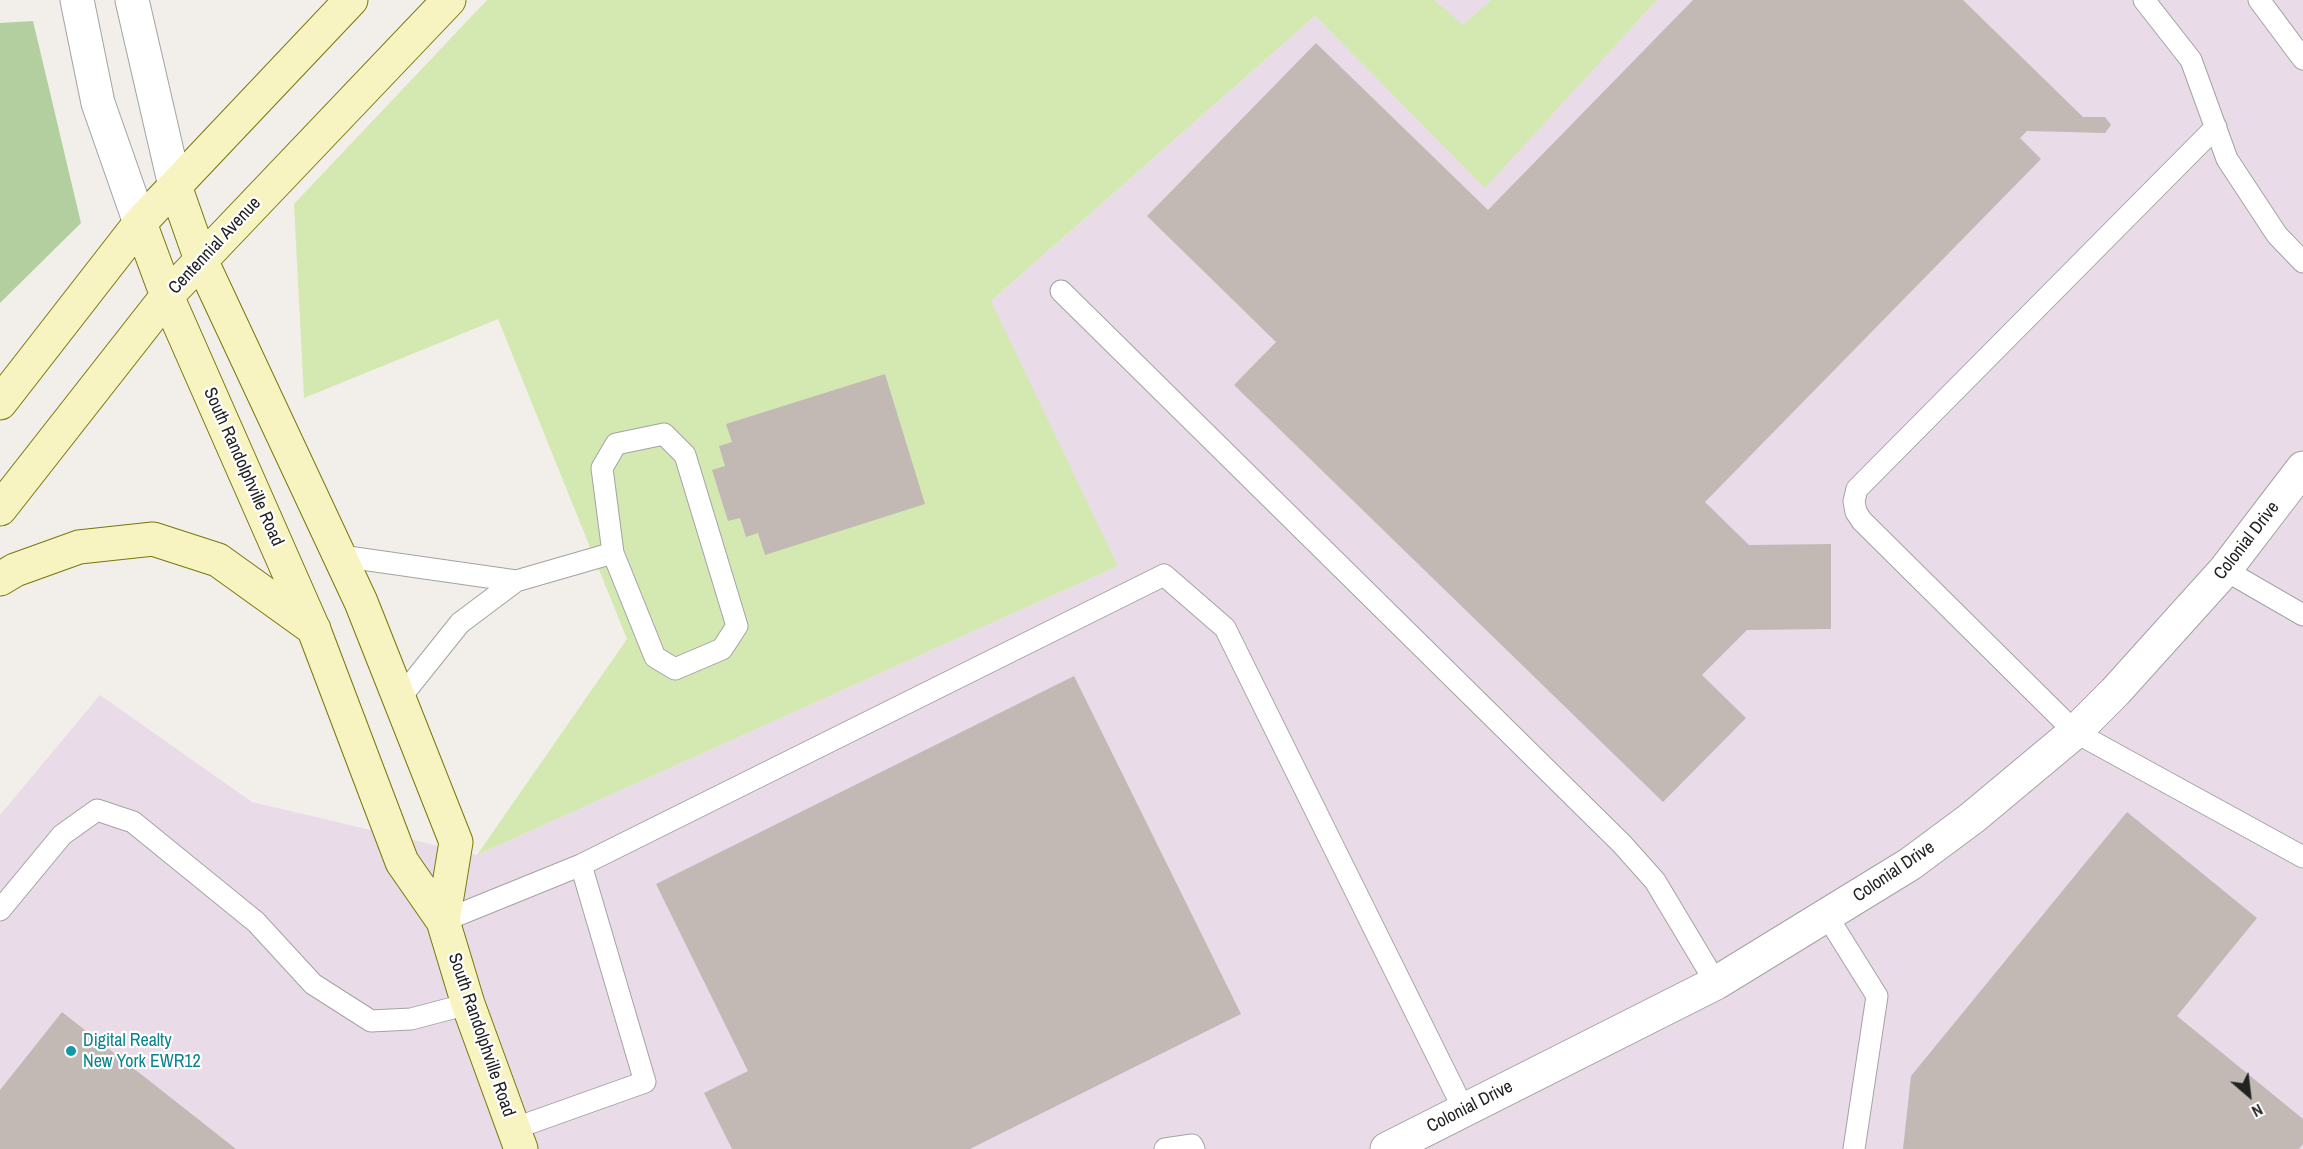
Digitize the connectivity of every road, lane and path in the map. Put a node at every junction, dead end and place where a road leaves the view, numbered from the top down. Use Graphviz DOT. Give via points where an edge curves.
graph roads {
  1 [pos="77,0"];
  2 [pos="132,0"];
  3 [pos="351,0"];
  4 [pos="449,0"];
  5 [pos="2144,0"];
  6 [pos="2259,0"];
  7 [pos="2303,59"];
  8 [pos="2216,127"];
  9 [pos="175,186"];
  10 [pos="140,223"];
  11 [pos="201,260"];
  12 [pos="2303,262"];
  13 [pos="1061,291"];
  14 [pos="167,296"];
  15 [pos="0,402"];
  16 [pos="2303,468"];
  17 [pos="0,508"];
  18 [pos="613,553"];
  19 [pos="341,556"];
  20 [pos="2225,570"];
  21 [pos="0,579"];
  22 [pos="516,581"];
  23 [pos="2303,615"];
  24 [pos="314,630"];
  25 [pos="400,698"];
  26 [pos="2075,732"];
  27 [pos="2303,857"];
  28 [pos="581,865"];
  29 [pos="0,910"];
  30 [pos="1827,916"];
  31 [pos="443,921"];
  32 [pos="1716,983"];
  33 [pos="468,1004"];
  34 [pos="1464,1110"];
  35 [pos="517,1139"];
  36 [pos="1165,1149"];
  37 [pos="1194,1149"];
  38 [pos="1387,1149"];
  39 [pos="1854,1149"];
  1 -- 10 [label="street, South Randolphville Road" via="98,103"];
  2 -- 9 [label="street, South Randolphville Road"];
  3 -- 9 [label="main road"];
  4 -- 11 [label="main road, Centennial Avenue"];
  5 -- 8 [label="lane" via="2191,60"];
  6 -- 7 [label="lane"];
  8 -- 12 [label="lane" via="2227,159 2277,235"];
  8 -- 26 [label="lane" via="1857,489 1854,501 1862,521"];
  9 -- 10 [label="main road"];
  9 -- 11 [label="main road, South Randolphville Road"];
  10 -- 14 [label="main road, South Randolphville Road"];
  10 -- 15 [label="main road"];
  11 -- 14 [label="main road, Centennial Avenue"];
  11 -- 19 [label="main road, South Randolphville Road"];
  13 -- 32 [label="lane" via="1623,844 1655,881"];
  14 -- 17 [label="main road, Centennial Avenue"];
  14 -- 24 [label="main road, South Randolphville Road"];
  16 -- 20 [label="street, Colonial Drive"];
  18 -- 18 [label="lane" via="655,657 675,669 722,650 737,626 685,455 664,434 616,444 602,468"];
  18 -- 22 [label="lane"];
  19 -- 22 [label="lane"];
  19 -- 25 [label="main road, South Randolphville Road"];
  20 -- 23 [label="lane"];
  20 -- 26 [label="street, Colonial Drive"];
  21 -- 24 [label="main road" via="79,547 153,539 218,560"];
  22 -- 25 [label="lane" via="460,623"];
  24 -- 31 [label="main road, South Randolphville Road" via="402,862"];
  25 -- 31 [label="main road, South Randolphville Road" via="456,842"];
  26 -- 27 [label="lane"];
  26 -- 30 [label="street, Colonial Drive" via="1910,864"];
  28 -- 31 [label="lane"];
  28 -- 34 [label="lane" via="1164,575 1225,628"];
  28 -- 35 [label="lane" via="645,1082"];
  29 -- 33 [label="lane" via="62,835 97,810 133,822 256,922 313,984 371,1021 411,1019"];
  30 -- 32 [label="street, Colonial Drive"];
  30 -- 39 [label="lane" via="1877,996"];
  31 -- 33 [label="main road, South Randolphville Road"];
  32 -- 34 [label="street, Colonial Drive"];
  33 -- 35 [label="main road, South Randolphville Road"];
  34 -- 38 [label="street, Colonial Drive"];
  36 -- 37 [label="lane" via="1192,1145"];
}
